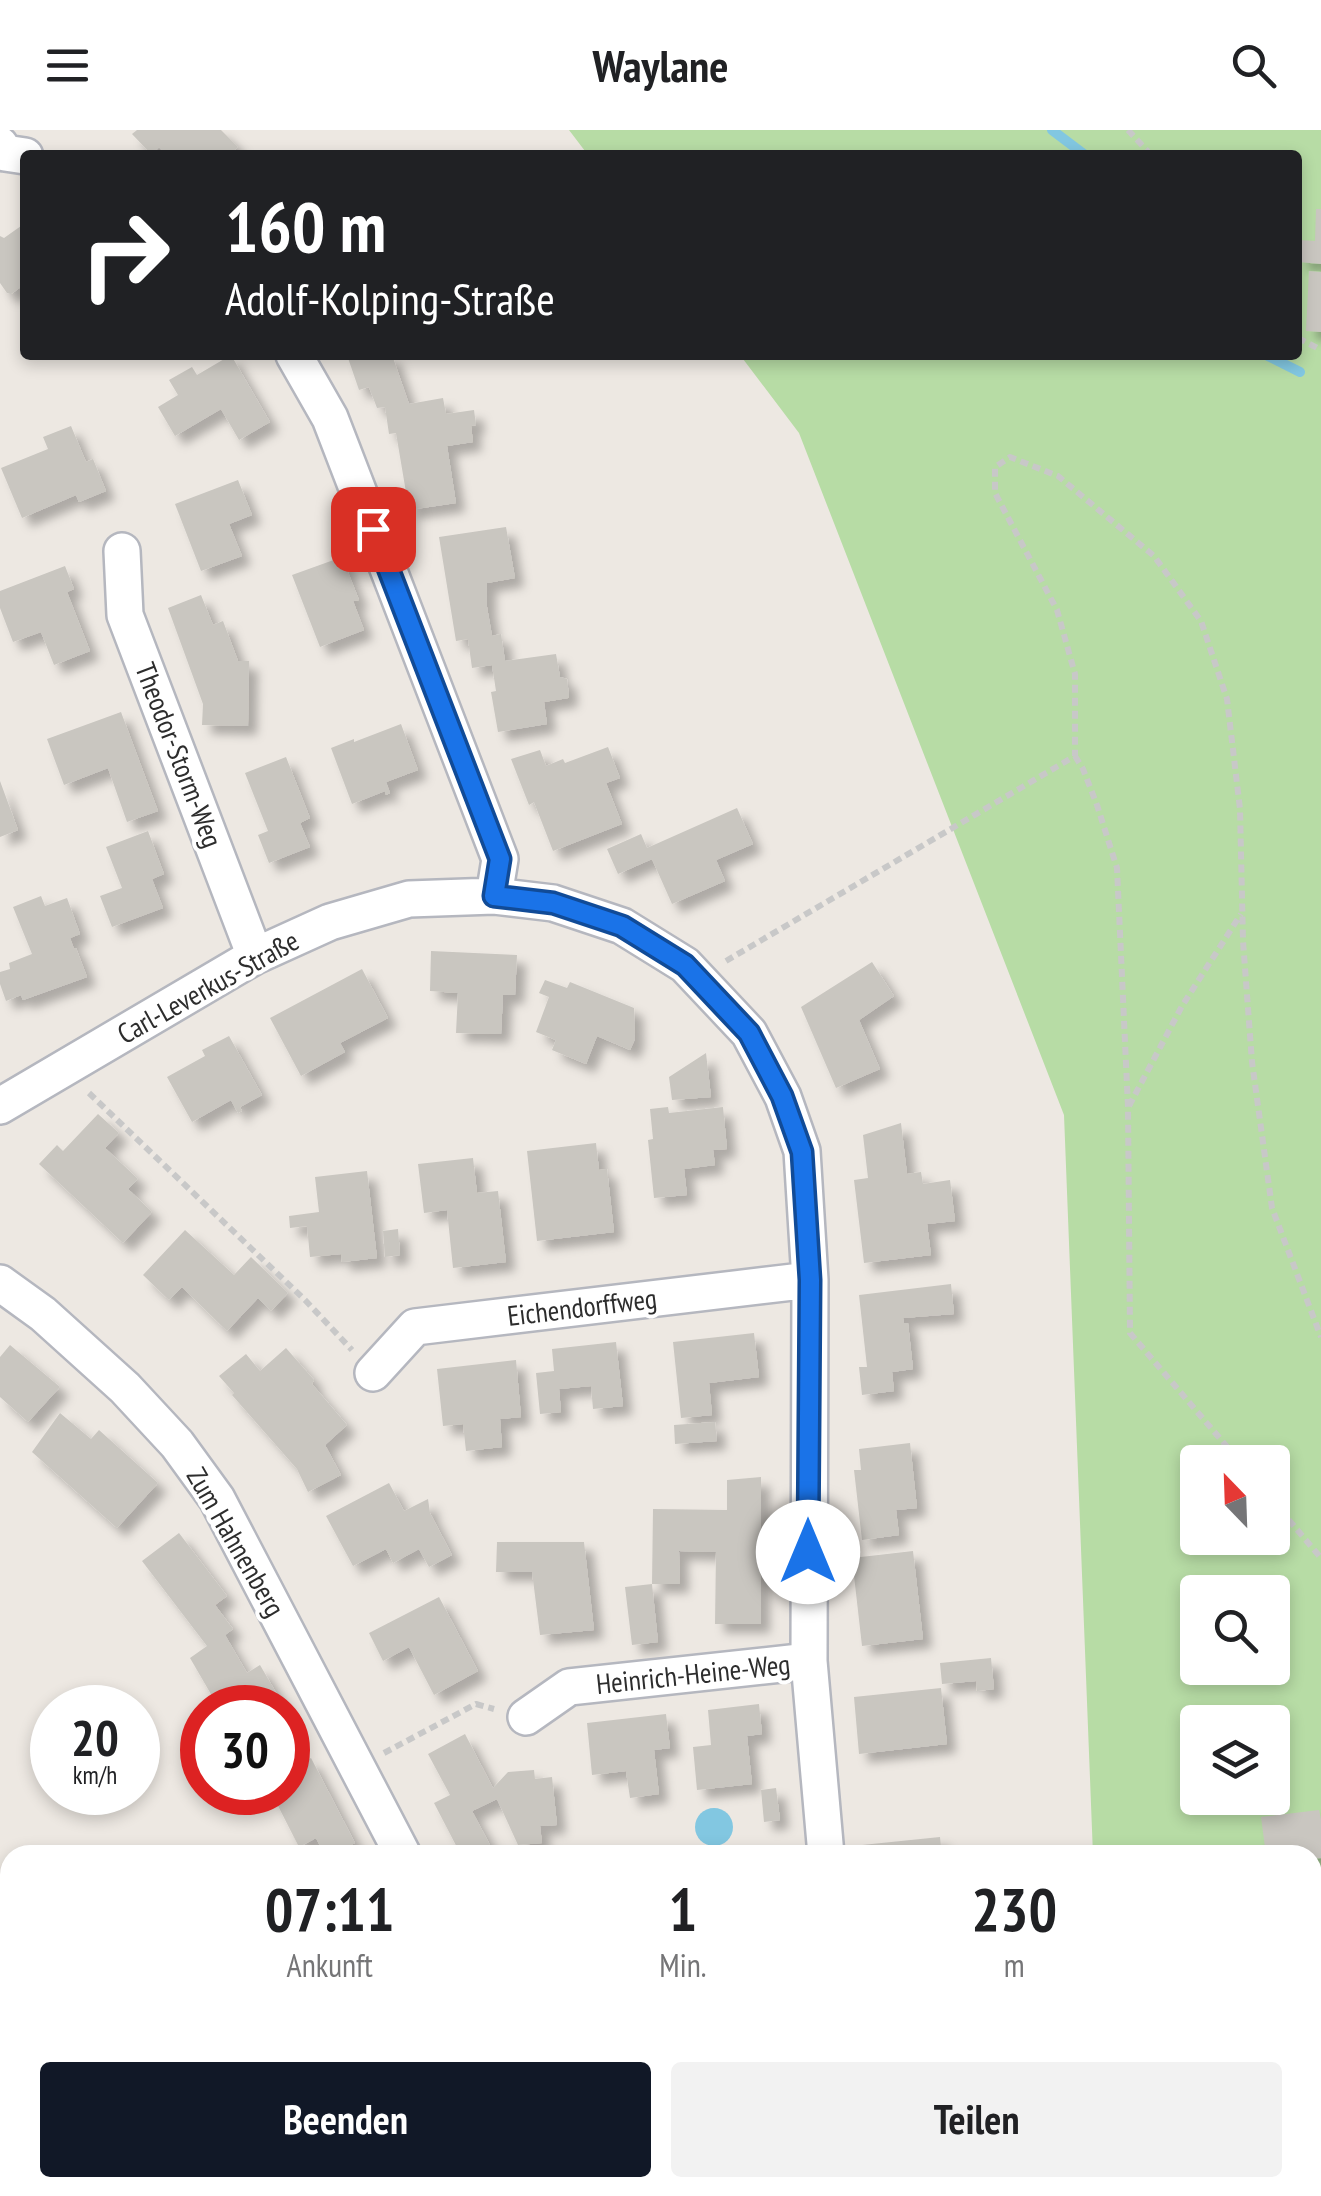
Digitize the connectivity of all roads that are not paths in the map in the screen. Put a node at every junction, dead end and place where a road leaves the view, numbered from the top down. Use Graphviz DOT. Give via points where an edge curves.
graph roads {
  1 [pos="297,360"];
  2 [pos="122,551"];
  3 [pos="494,896"];
  4 [pos="256,956"];
  5 [pos="0,1106"];
  6 [pos="810,1280"];
  7 [pos="0,1283"];
  8 [pos="373,1373"];
  9 [pos="809,1661"];
  10 [pos="526,1717"];
  11 [pos="398,1845"];
  12 [pos="825,1845"];
  1 -- 3 [label="street" via="330,418 500,859"];
  2 -- 4 [label="street, Theodor-Storm-Weg" via="125,615"];
  3 -- 4 [label="street, Carl-Leverkus-Straße" via="410,899 330,922"];
  3 -- 6 [label="street, Carl-Leverkus-Straße" via="553,903 622,926 685,965 749,1033 802,1152"];
  4 -- 5 [label="street, Carl-Leverkus-Straße"];
  6 -- 8 [label="street, Eichendorffweg" via="415,1327"];
  6 -- 9 [label="street, Carl-Leverkus-Straße"];
  7 -- 11 [label="street, Zum Hahnenberg" via="102,1367 177,1444 217,1498"];
  9 -- 10 [label="street, Heinrich-Heine-Weg" via="569,1687"];
  9 -- 12 [label="street, Carl-Leverkus-Straße"];
}
